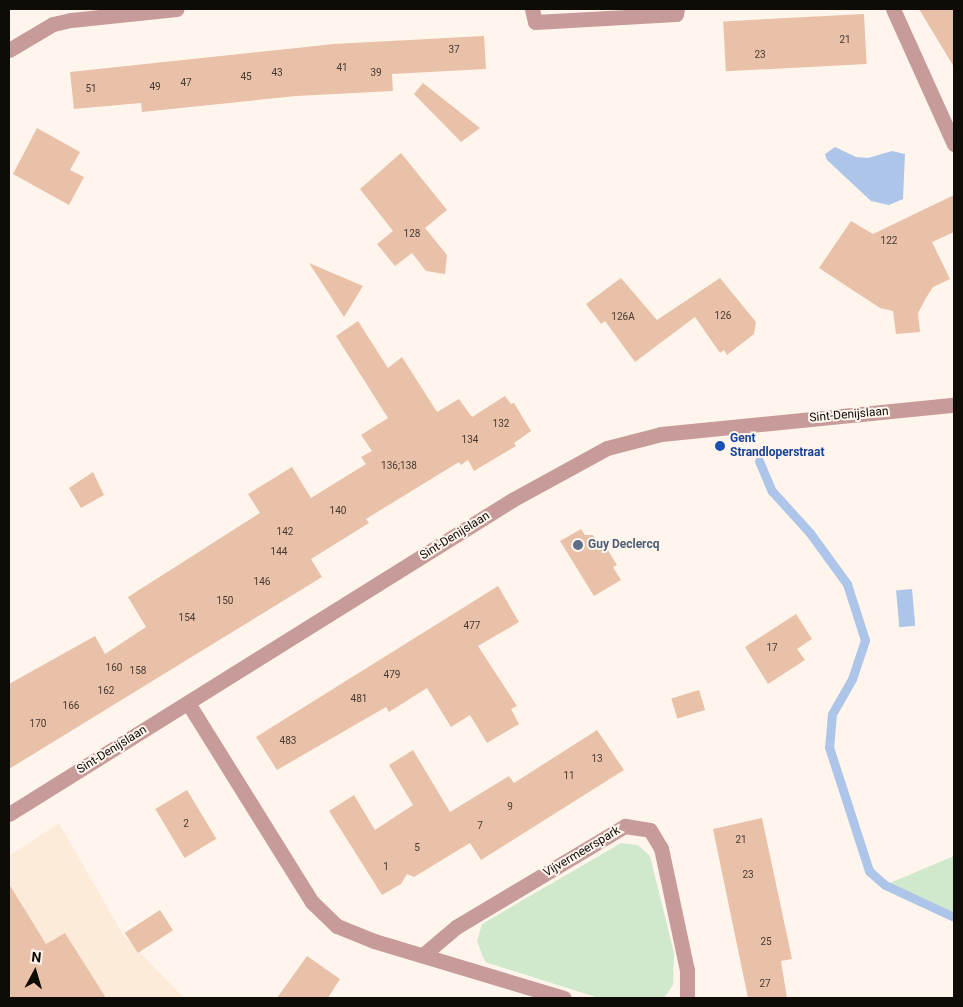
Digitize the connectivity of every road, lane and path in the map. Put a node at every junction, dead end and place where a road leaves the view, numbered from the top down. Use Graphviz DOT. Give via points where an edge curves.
graph roads {
  1 [pos="176,9"];
  2 [pos="532,9"];
  3 [pos="678,9"];
  4 [pos="893,9"];
  5 [pos="9,50"];
  6 [pos="954,144"];
  7 [pos="954,405"];
  8 [pos="188,703"];
  9 [pos="9,814"];
  10 [pos="423,955"];
  11 [pos="564,998"];
  12 [pos="687,998"];
  1 -- 5 [label="street" via="53,24"];
  2 -- 3 [label="street" via="535,22 676,14"];
  4 -- 6 [label="street"];
  7 -- 8 [label="street, Sint-Denijslaan" via="669,432 607,448 512,500"];
  8 -- 9 [label="street, Sint-Denijslaan"];
  8 -- 10 [label="street" via="312,902 337,926"];
  10 -- 11 [label="street"];
  10 -- 12 [label="street, Vijvermeerspark" via="456,927 624,826 650,830 661,848 687,970"];
}
